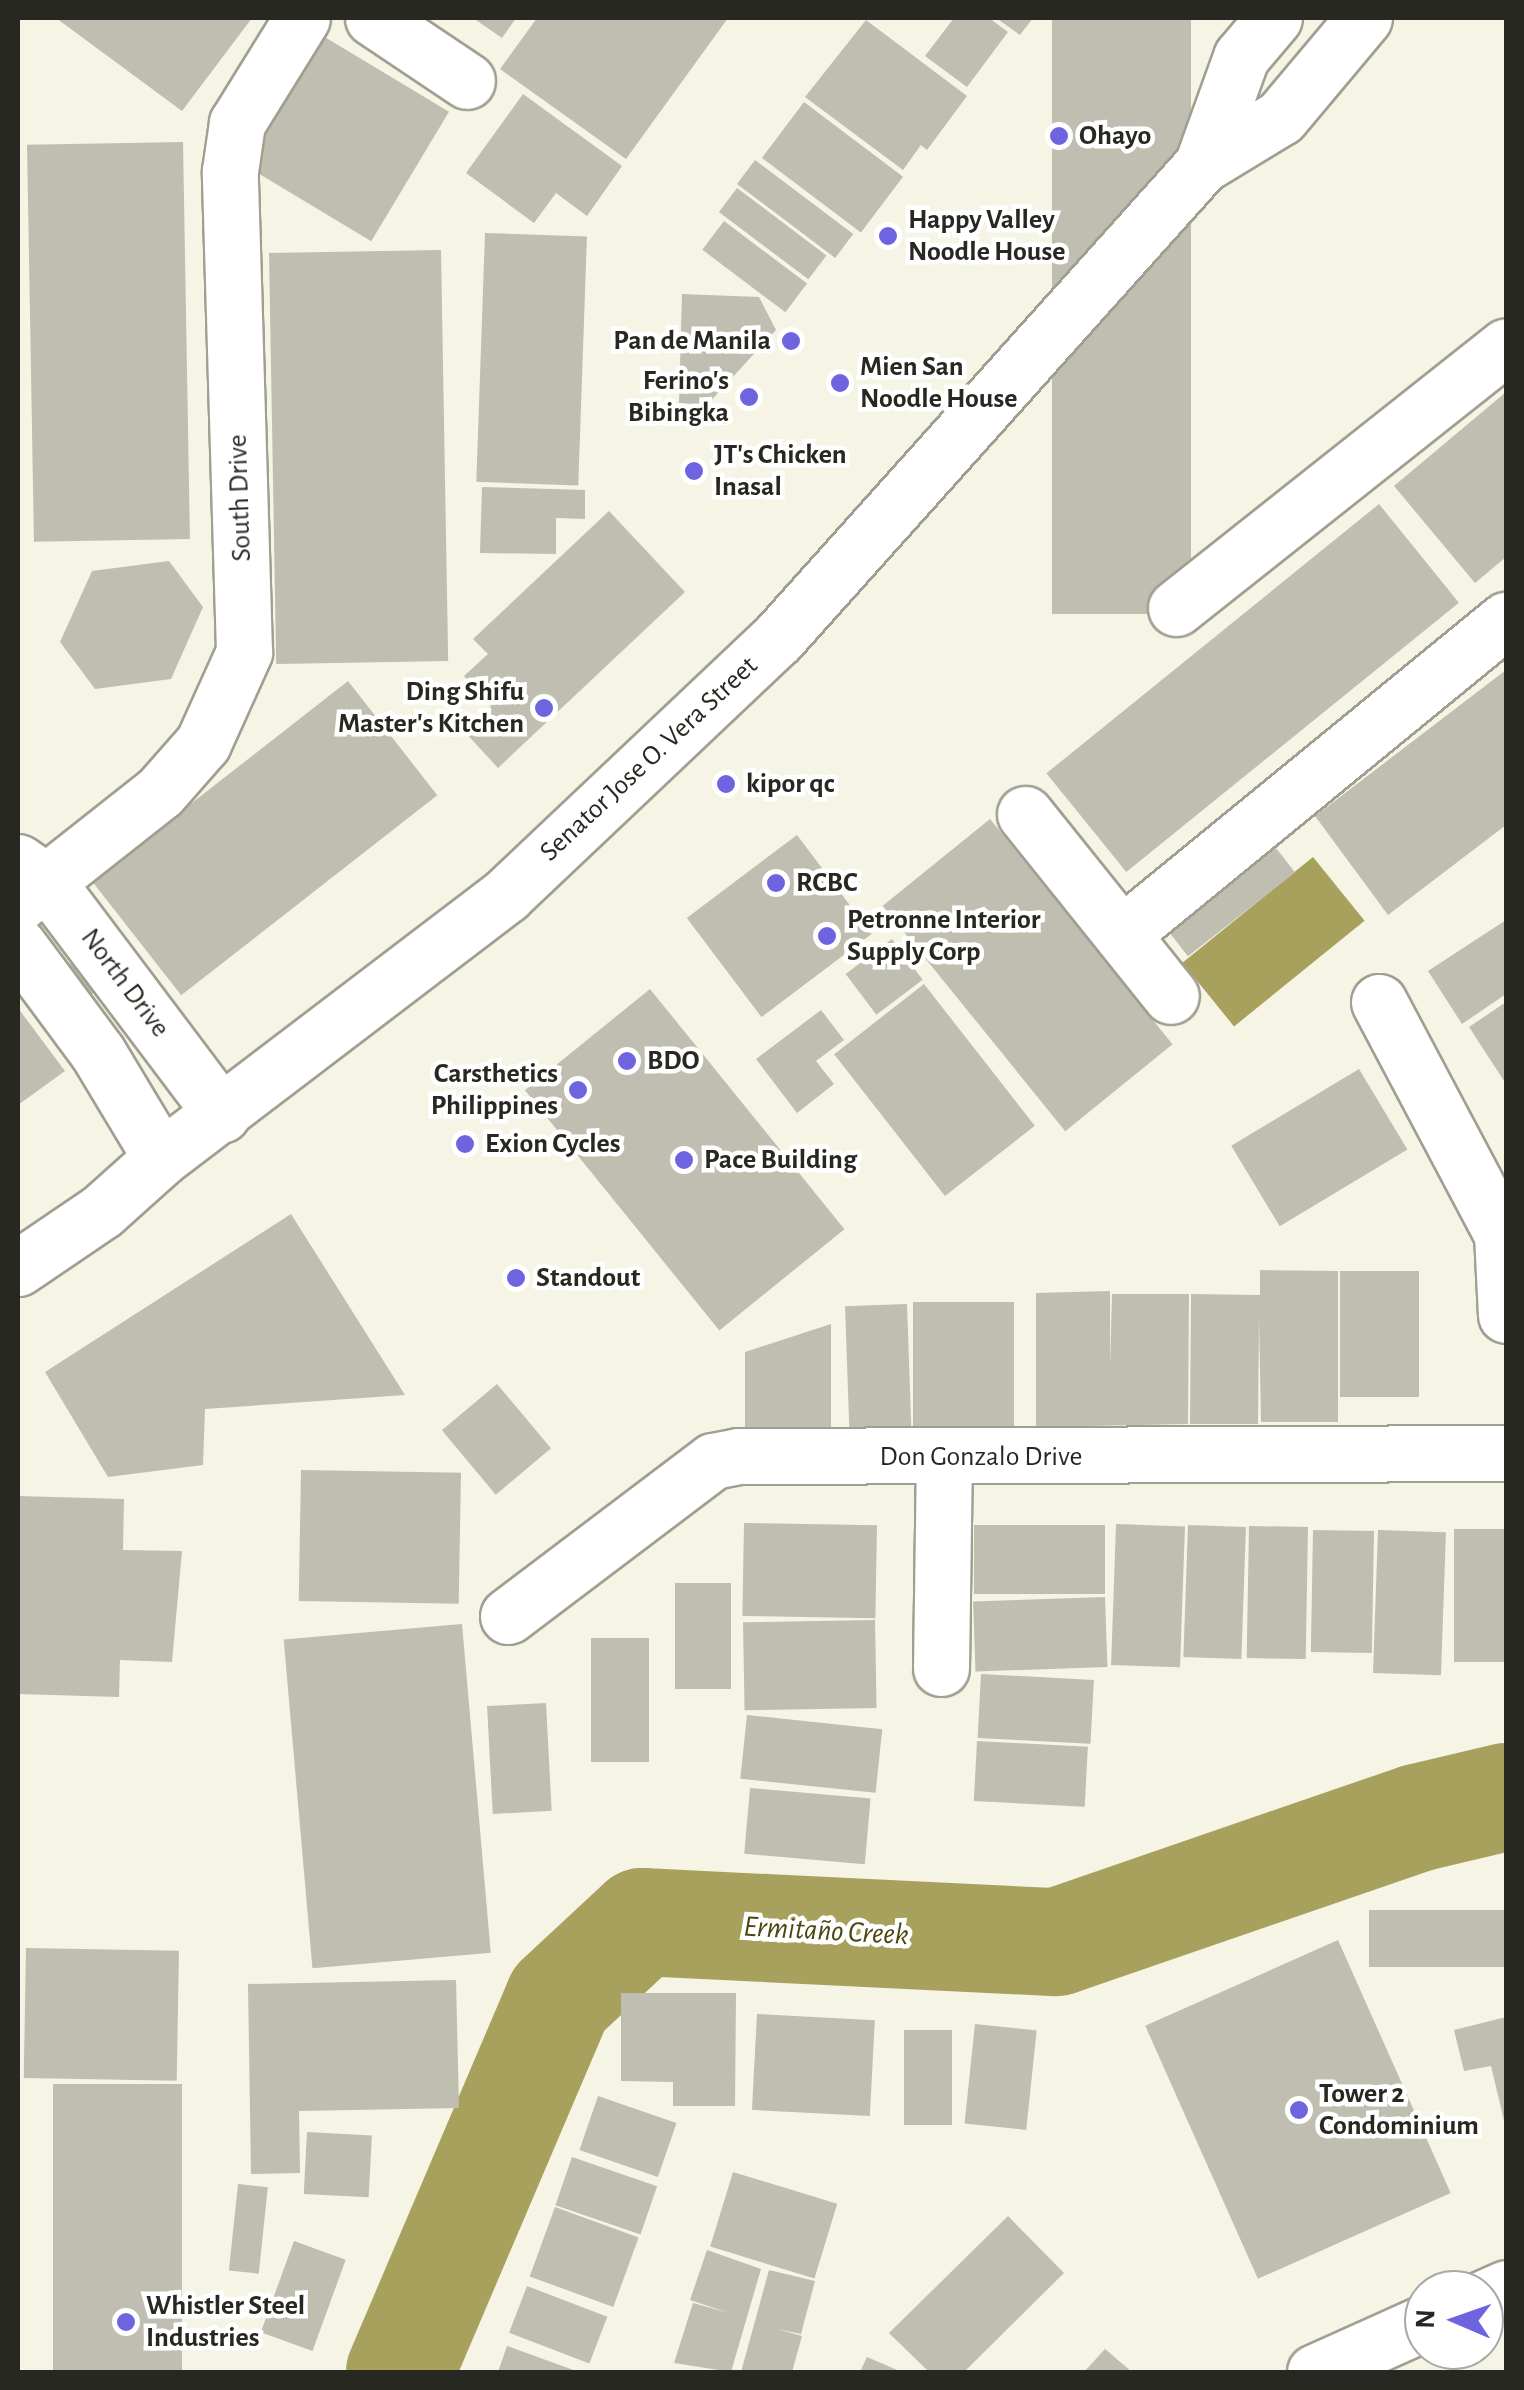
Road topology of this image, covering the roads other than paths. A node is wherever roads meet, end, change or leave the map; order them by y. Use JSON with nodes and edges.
{"nodes":[{"id":1,"x":302,"y":18,"type":"edge"},
{"id":2,"x":373,"y":18,"type":"edge"},
{"id":3,"x":1274,"y":18,"type":"edge"},
{"id":4,"x":1364,"y":18,"type":"edge"},
{"id":5,"x":467,"y":81,"type":"dead end"},
{"id":6,"x":1202,"y":165,"type":"junction"},
{"id":7,"x":1506,"y":346,"type":"edge"},
{"id":8,"x":1176,"y":608,"type":"dead end"},
{"id":9,"x":1506,"y":620,"type":"edge"},
{"id":10,"x":1025,"y":814,"type":"dead end"},
{"id":11,"x":27,"y":883,"type":"edge"},
{"id":12,"x":1122,"y":934,"type":"junction"},
{"id":13,"x":18,"y":945,"type":"edge"},
{"id":14,"x":1171,"y":996,"type":"dead end"},
{"id":15,"x":1379,"y":1002,"type":"dead end"},
{"id":16,"x":222,"y":1114,"type":"junction"},
{"id":17,"x":160,"y":1158,"type":"junction"},
{"id":18,"x":18,"y":1268,"type":"edge"},
{"id":19,"x":1506,"y":1315,"type":"edge"},
{"id":20,"x":1506,"y":1454,"type":"edge"},
{"id":21,"x":944,"y":1458,"type":"junction"},
{"id":22,"x":508,"y":1616,"type":"dead end"},
{"id":23,"x":941,"y":1668,"type":"dead end"},
{"id":24,"x":1404,"y":2333,"type":"edge"},
{"id":25,"x":1326,"y":2370,"type":"edge"}],
"edges":[{"from":1,"to":11,"type":"street","name":"South Drive"},
{"from":2,"to":5,"type":"street"},
{"from":3,"to":6,"type":"street","name":"Senator Jose O. Vera Street"},
{"from":4,"to":6,"type":"street","name":"Senator Jose O. Vera Street"},
{"from":6,"to":16,"type":"street","name":"Senator Jose O. Vera Street"},
{"from":7,"to":8,"type":"street"},
{"from":9,"to":12,"type":"street"},
{"from":10,"to":12,"type":"street"},
{"from":11,"to":16,"type":"street","name":"North Drive"},
{"from":12,"to":14,"type":"street"},
{"from":13,"to":17,"type":"street"},
{"from":15,"to":19,"type":"street"},
{"from":16,"to":17,"type":"street","name":"Senator Jose O. Vera Street"},
{"from":17,"to":18,"type":"street","name":"Senator Jose O. Vera Street"},
{"from":20,"to":21,"type":"street","name":"Don Gonzalo Drive"},
{"from":21,"to":22,"type":"street","name":"Don Gonzalo Drive"},
{"from":21,"to":23,"type":"street"},
{"from":24,"to":25,"type":"street"}]}
